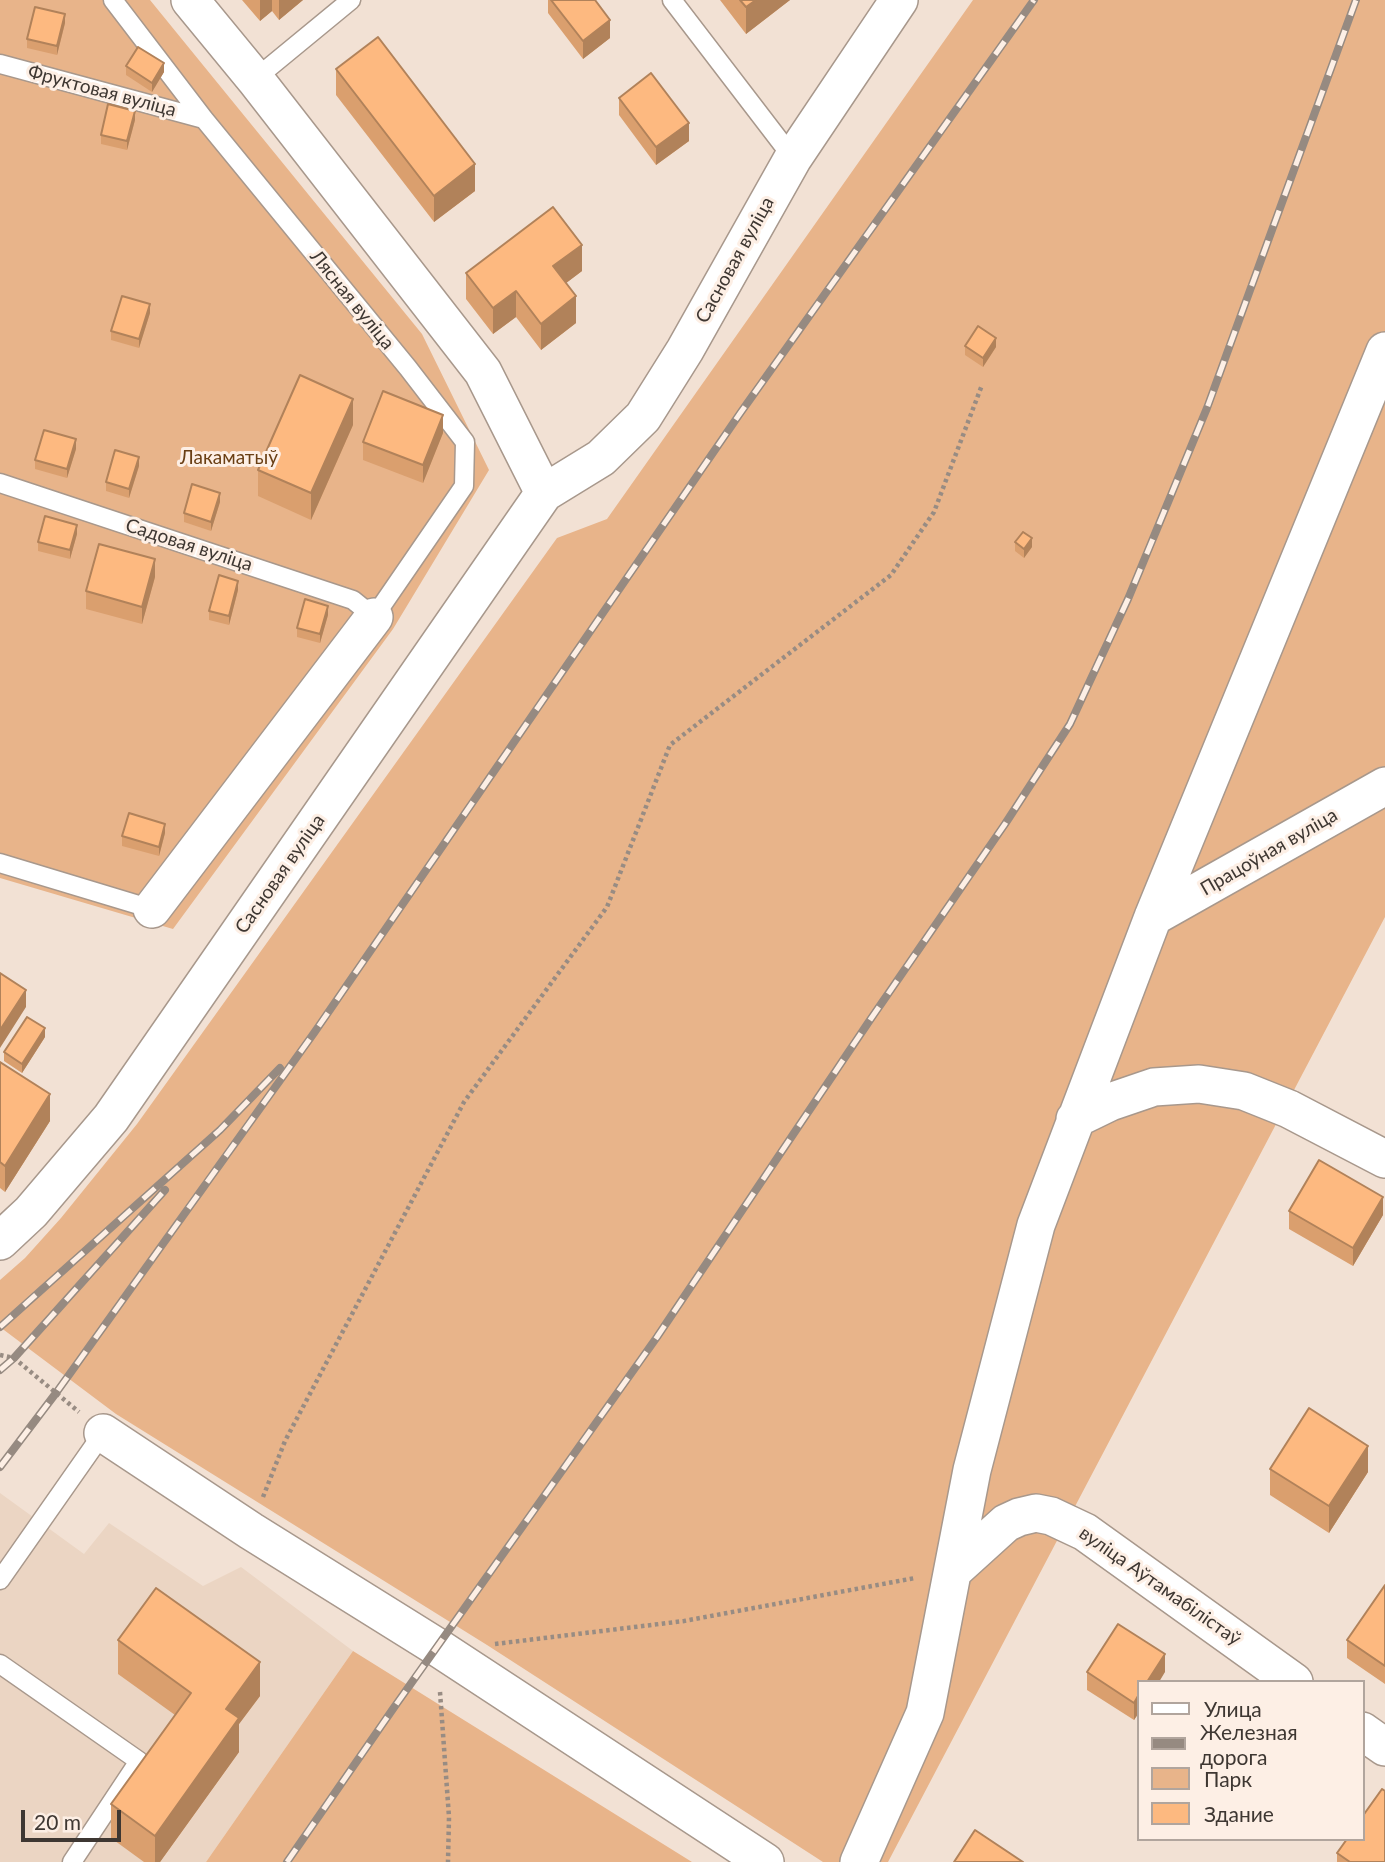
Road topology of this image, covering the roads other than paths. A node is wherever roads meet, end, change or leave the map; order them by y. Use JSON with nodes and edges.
{"nodes":[{"id":1,"x":113,"y":0,"type":"edge"},
{"id":2,"x":190,"y":0,"type":"edge"},
{"id":3,"x":351,"y":0,"type":"edge"},
{"id":4,"x":671,"y":0,"type":"edge"},
{"id":5,"x":899,"y":0,"type":"edge"},
{"id":6,"x":0,"y":64,"type":"edge"},
{"id":7,"x":255,"y":79,"type":"junction"},
{"id":8,"x":204,"y":119,"type":"junction"},
{"id":9,"x":793,"y":158,"type":"junction"},
{"id":10,"x":1385,"y":351,"type":"edge"},
{"id":11,"x":0,"y":483,"type":"edge"},
{"id":12,"x":544,"y":493,"type":"junction"},
{"id":13,"x":374,"y":617,"type":"junction"},
{"id":14,"x":1385,"y":786,"type":"edge"},
{"id":15,"x":0,"y":863,"type":"edge"},
{"id":16,"x":152,"y":909,"type":"joint"},
{"id":17,"x":1153,"y":917,"type":"junction"},
{"id":18,"x":1075,"y":1119,"type":"junction"},
{"id":19,"x":1385,"y":1159,"type":"edge"},
{"id":20,"x":0,"y":1241,"type":"edge"},
{"id":21,"x":103,"y":1433,"type":"joint"},
{"id":22,"x":953,"y":1571,"type":"junction"},
{"id":23,"x":0,"y":1580,"type":"edge"},
{"id":24,"x":0,"y":1664,"type":"edge"},
{"id":25,"x":1291,"y":1680,"type":"edge"},
{"id":26,"x":1364,"y":1732,"type":"edge"},
{"id":27,"x":1385,"y":1747,"type":"edge"},
{"id":28,"x":72,"y":1862,"type":"edge"},
{"id":29,"x":765,"y":1862,"type":"edge"},
{"id":30,"x":859,"y":1862,"type":"edge"}],
"edges":[{"from":1,"to":8,"type":"lane","name":"Лясная вуліца"},
{"from":2,"to":7,"type":"street"},
{"from":3,"to":7,"type":"lane"},
{"from":4,"to":9,"type":"lane"},
{"from":5,"to":9,"type":"street","name":"Сасновая вуліца"},
{"from":6,"to":8,"type":"lane","name":"Фруктовая вуліца"},
{"from":7,"to":12,"type":"street"},
{"from":8,"to":13,"type":"lane","name":"Лясная вуліца"},
{"from":9,"to":12,"type":"street","name":"Сасновая вуліца"},
{"from":10,"to":17,"type":"street"},
{"from":11,"to":13,"type":"lane","name":"Садовая вуліца"},
{"from":12,"to":20,"type":"street","name":"Сасновая вуліца"},
{"from":13,"to":16,"type":"street"},
{"from":14,"to":17,"type":"street","name":"Працоўная вуліца"},
{"from":15,"to":16,"type":"lane"},
{"from":17,"to":18,"type":"street"},
{"from":18,"to":19,"type":"street"},
{"from":18,"to":22,"type":"street"},
{"from":21,"to":23,"type":"lane"},
{"from":21,"to":29,"type":"street"},
{"from":22,"to":25,"type":"street","name":"вуліца Аўтамабілістаў"},
{"from":22,"to":30,"type":"street"},
{"from":24,"to":28,"type":"lane"},
{"from":26,"to":27,"type":"street"}]}
